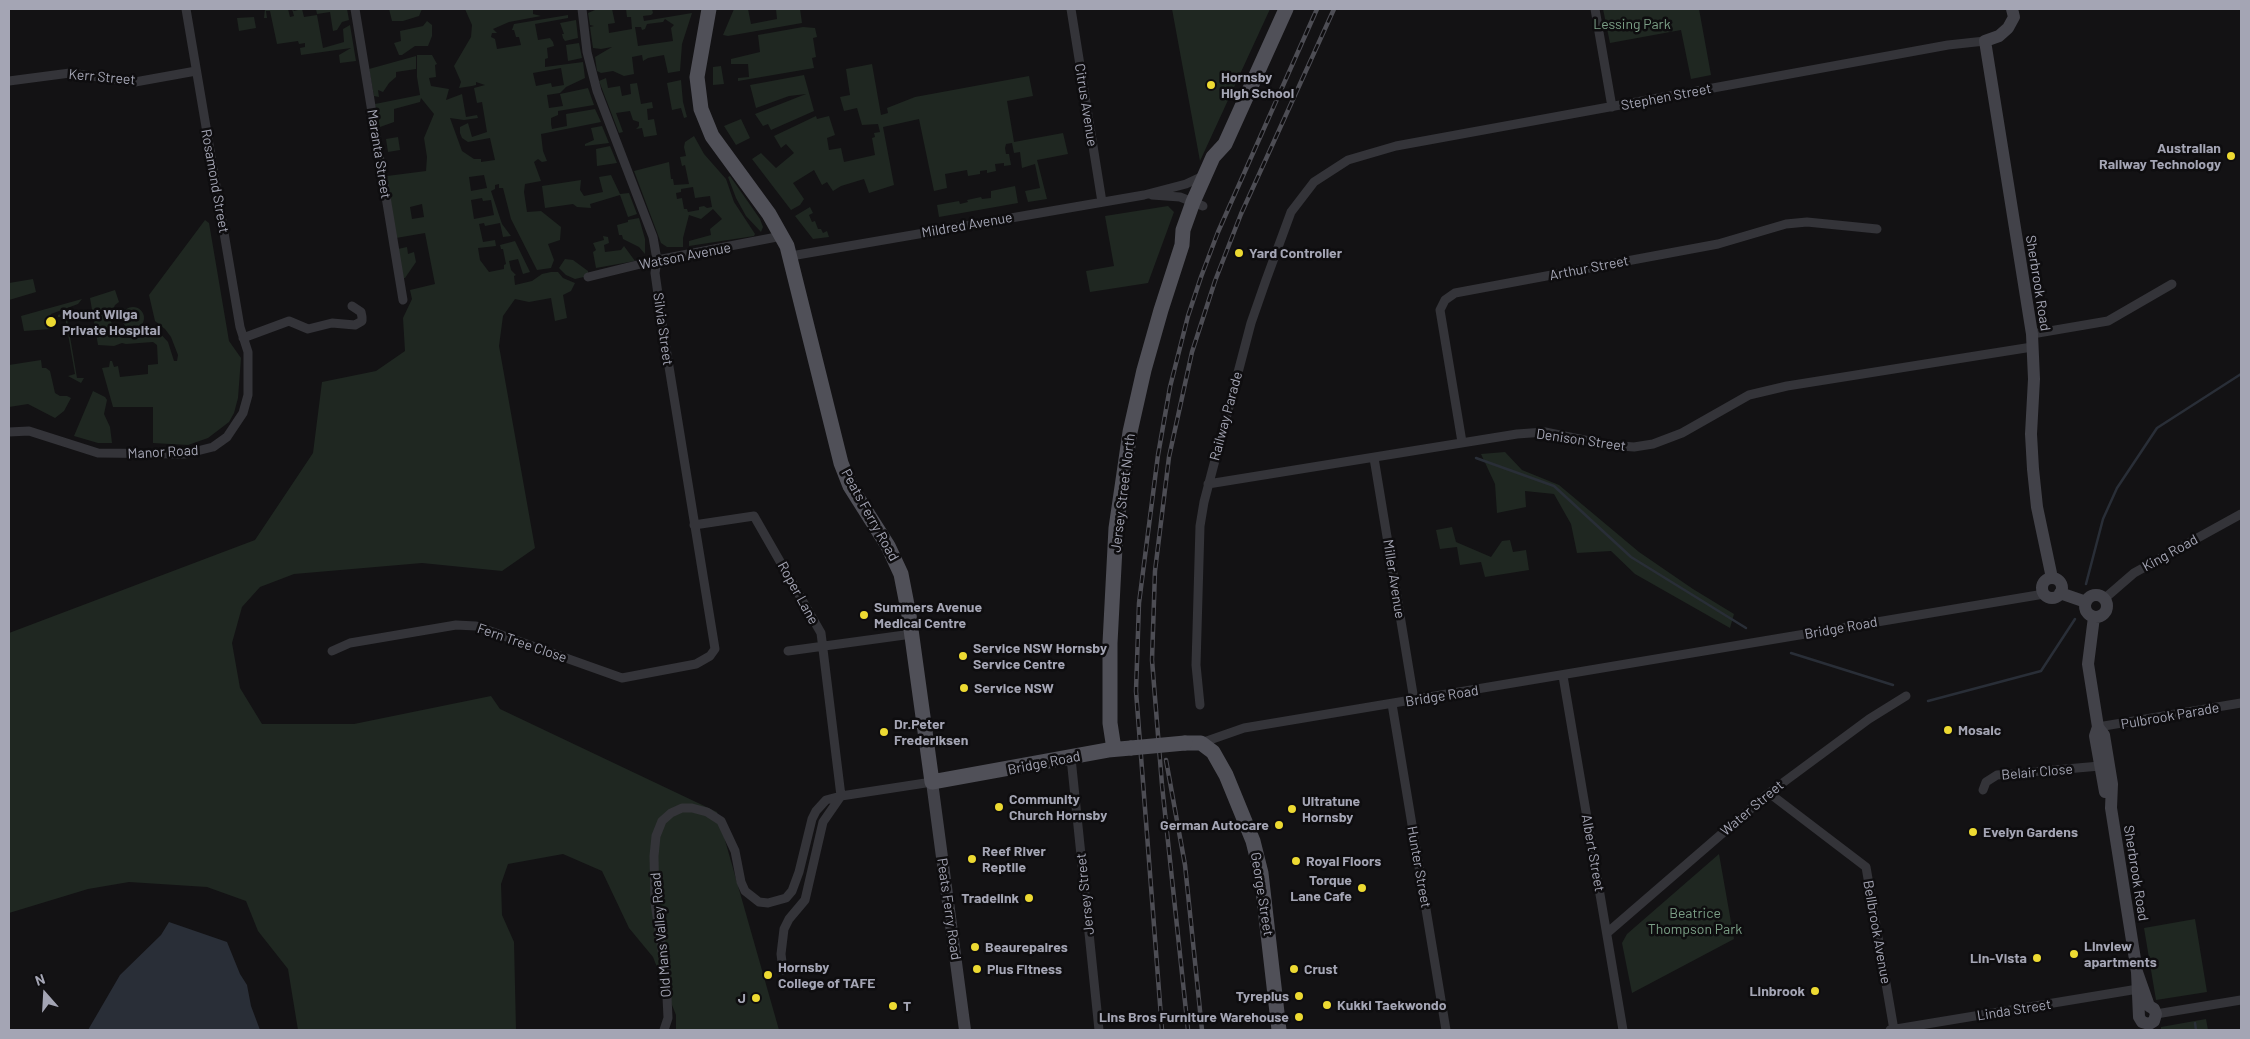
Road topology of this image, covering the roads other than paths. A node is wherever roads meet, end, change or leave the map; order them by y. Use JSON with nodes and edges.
{"nodes":[{"id":1,"x":186,"y":9,"type":"edge"},
{"id":2,"x":355,"y":9,"type":"edge"},
{"id":3,"x":582,"y":9,"type":"edge"},
{"id":4,"x":1071,"y":9,"type":"edge"},
{"id":5,"x":1286,"y":9,"type":"edge"},
{"id":6,"x":1595,"y":9,"type":"edge"},
{"id":7,"x":2012,"y":9,"type":"edge"},
{"id":8,"x":710,"y":14,"type":"edge"},
{"id":9,"x":1985,"y":40,"type":"junction"},
{"id":10,"x":196,"y":71,"type":"junction"},
{"id":11,"x":9,"y":81,"type":"edge"},
{"id":12,"x":1612,"y":107,"type":"junction"},
{"id":13,"x":1225,"y":144,"type":"junction"},
{"id":14,"x":1348,"y":160,"type":"joint"},
{"id":15,"x":1205,"y":175,"type":"junction"},
{"id":16,"x":1144,"y":195,"type":"junction"},
{"id":17,"x":1102,"y":202,"type":"junction"},
{"id":18,"x":1198,"y":204,"type":"junction"},
{"id":19,"x":1877,"y":229,"type":"dead end"},
{"id":20,"x":782,"y":236,"type":"junction"},
{"id":21,"x":791,"y":256,"type":"junction"},
{"id":22,"x":657,"y":260,"type":"junction"},
{"id":23,"x":588,"y":277,"type":"dead end"},
{"id":24,"x":2172,"y":284,"type":"dead end"},
{"id":25,"x":403,"y":300,"type":"dead end"},
{"id":26,"x":352,"y":306,"type":"dead end"},
{"id":27,"x":243,"y":338,"type":"junction"},
{"id":28,"x":2032,"y":341,"type":"junction"},
{"id":29,"x":248,"y":352,"type":"joint"},
{"id":30,"x":9,"y":432,"type":"edge"},
{"id":31,"x":1462,"y":442,"type":"junction"},
{"id":32,"x":1374,"y":458,"type":"junction"},
{"id":33,"x":1208,"y":484,"type":"junction"},
{"id":34,"x":2241,"y":514,"type":"edge"},
{"id":35,"x":694,"y":525,"type":"junction"},
{"id":36,"x":2052,"y":578,"type":"junction"},
{"id":37,"x":2060,"y":593,"type":"junction"},
{"id":38,"x":2044,"y":594,"type":"junction"},
{"id":39,"x":2104,"y":599,"type":"junction"},
{"id":40,"x":2086,"y":602,"type":"junction"},
{"id":41,"x":2094,"y":617,"type":"junction"},
{"id":42,"x":912,"y":634,"type":"junction"},
{"id":43,"x":822,"y":646,"type":"junction"},
{"id":44,"x":332,"y":651,"type":"dead end"},
{"id":45,"x":788,"y":651,"type":"dead end"},
{"id":46,"x":1563,"y":676,"type":"junction"},
{"id":47,"x":622,"y":678,"type":"joint"},
{"id":48,"x":1906,"y":696,"type":"dead end"},
{"id":49,"x":1414,"y":700,"type":"junction"},
{"id":50,"x":2241,"y":703,"type":"edge"},
{"id":51,"x":1392,"y":704,"type":"junction"},
{"id":52,"x":1200,"y":705,"type":"dead end"},
{"id":53,"x":2098,"y":727,"type":"junction"},
{"id":54,"x":1200,"y":743,"type":"junction"},
{"id":55,"x":1114,"y":749,"type":"junction"},
{"id":56,"x":1071,"y":758,"type":"junction"},
{"id":57,"x":2100,"y":766,"type":"junction"},
{"id":58,"x":932,"y":782,"type":"junction"},
{"id":59,"x":1984,"y":790,"type":"dead end"},
{"id":60,"x":1769,"y":793,"type":"junction"},
{"id":61,"x":840,"y":796,"type":"junction"},
{"id":62,"x":2111,"y":808,"type":"junction"},
{"id":63,"x":1607,"y":933,"type":"junction"},
{"id":64,"x":783,"y":970,"type":"dead end"},
{"id":65,"x":2137,"y":972,"type":"junction"},
{"id":66,"x":2138,"y":989,"type":"junction"},
{"id":67,"x":2241,"y":1000,"type":"edge"},
{"id":68,"x":2148,"y":1011,"type":"junction"},
{"id":69,"x":2147,"y":1027,"type":"edge"},
{"id":70,"x":664,"y":1030,"type":"edge"},
{"id":71,"x":965,"y":1030,"type":"edge"},
{"id":72,"x":1100,"y":1030,"type":"edge"},
{"id":73,"x":1279,"y":1030,"type":"edge"},
{"id":74,"x":1446,"y":1030,"type":"edge"},
{"id":75,"x":1623,"y":1030,"type":"edge"},
{"id":76,"x":1890,"y":1030,"type":"edge"},
{"id":77,"x":1894,"y":1030,"type":"edge"}],
"edges":[{"from":1,"to":10,"type":"street","name":"Rosamond Street"},
{"from":2,"to":25,"type":"street","name":"Maranta Street"},
{"from":3,"to":22,"type":"street","name":"Silvia Street"},
{"from":4,"to":17,"type":"street","name":"Citrus Avenue"},
{"from":5,"to":13,"type":"main road","name":"Jersey Street North"},
{"from":6,"to":12,"type":"street"},
{"from":7,"to":9,"type":"main road"},
{"from":8,"to":20,"type":"main road","name":"Peats Ferry Road"},
{"from":9,"to":12,"type":"street","name":"Stephen Street"},
{"from":9,"to":28,"type":"main road","name":"Sherbrook Road"},
{"from":10,"to":11,"type":"street","name":"Kerr Street"},
{"from":10,"to":27,"type":"street","name":"Rosamond Street"},
{"from":12,"to":14,"type":"street","name":"Stephen Street"},
{"from":13,"to":15,"type":"main road","name":"Jersey Street North"},
{"from":13,"to":18,"type":"main road","name":"Jersey Street North"},
{"from":14,"to":33,"type":"street","name":"Railway Parade"},
{"from":15,"to":16,"type":"street","name":"Mildred Avenue"},
{"from":15,"to":18,"type":"main road","name":"Jersey Street North"},
{"from":16,"to":17,"type":"street","name":"Mildred Avenue"},
{"from":16,"to":18,"type":"street","name":"Mildred Avenue"},
{"from":17,"to":21,"type":"street","name":"Mildred Avenue"},
{"from":18,"to":55,"type":"main road","name":"Jersey Street North"},
{"from":19,"to":31,"type":"street","name":"Arthur Street"},
{"from":20,"to":21,"type":"main road","name":"Peats Ferry Road"},
{"from":20,"to":22,"type":"street","name":"Watson Avenue"},
{"from":21,"to":42,"type":"main road","name":"Peats Ferry Road"},
{"from":22,"to":23,"type":"street","name":"Watson Avenue"},
{"from":22,"to":35,"type":"street","name":"Silvia Street"},
{"from":24,"to":28,"type":"street","name":"Denison Street"},
{"from":26,"to":27,"type":"street"},
{"from":27,"to":29,"type":"street","name":"Rosamond Street"},
{"from":28,"to":31,"type":"street","name":"Denison Street"},
{"from":28,"to":36,"type":"main road","name":"Sherbrook Road"},
{"from":29,"to":30,"type":"street","name":"Manor Road"},
{"from":31,"to":32,"type":"street","name":"Denison Street"},
{"from":32,"to":33,"type":"street","name":"Denison Street"},
{"from":32,"to":49,"type":"street","name":"Miller Avenue"},
{"from":33,"to":52,"type":"street","name":"Railway Parade"},
{"from":34,"to":39,"type":"street","name":"King Road"},
{"from":35,"to":43,"type":"street","name":"Roper Lane"},
{"from":35,"to":47,"type":"street","name":"Silvia Street"},
{"from":36,"to":37,"type":"main road"},
{"from":36,"to":38,"type":"main road"},
{"from":37,"to":38,"type":"main road"},
{"from":37,"to":40,"type":"main road"},
{"from":38,"to":46,"type":"street","name":"Bridge Road"},
{"from":39,"to":40,"type":"main road"},
{"from":39,"to":41,"type":"main road"},
{"from":40,"to":41,"type":"main road"},
{"from":41,"to":53,"type":"main road","name":"Sherbrook Road"},
{"from":42,"to":43,"type":"street"},
{"from":42,"to":58,"type":"main road","name":"Peats Ferry Road"},
{"from":43,"to":45,"type":"street"},
{"from":43,"to":61,"type":"street","name":"Roper Lane"},
{"from":44,"to":47,"type":"street","name":"Fern Tree Close"},
{"from":46,"to":49,"type":"street","name":"Bridge Road"},
{"from":46,"to":63,"type":"street","name":"Albert Street"},
{"from":48,"to":60,"type":"street","name":"Water Street"},
{"from":49,"to":51,"type":"street","name":"Bridge Road"},
{"from":50,"to":53,"type":"street","name":"Pulbrook Parade"},
{"from":51,"to":54,"type":"street","name":"Bridge Road"},
{"from":51,"to":74,"type":"street","name":"Hunter Street"},
{"from":53,"to":57,"type":"main road","name":"Sherbrook Road"},
{"from":53,"to":62,"type":"main road","name":"Sherbrook Road"},
{"from":54,"to":55,"type":"main road","name":"Bridge Road","bridge":true},
{"from":54,"to":73,"type":"main road","name":"George Street"},
{"from":55,"to":56,"type":"main road","name":"Bridge Road"},
{"from":56,"to":58,"type":"main road","name":"Bridge Road"},
{"from":56,"to":72,"type":"street","name":"Jersey Street"},
{"from":57,"to":59,"type":"street","name":"Belair Close"},
{"from":57,"to":62,"type":"main road","name":"Sherbrook Road"},
{"from":58,"to":61,"type":"street","name":"Bridge Road"},
{"from":58,"to":71,"type":"main road","name":"Peats Ferry Road"},
{"from":60,"to":63,"type":"street","name":"Water Street"},
{"from":60,"to":77,"type":"street","name":"Bellbrook Avenue"},
{"from":61,"to":64,"type":"street"},
{"from":61,"to":70,"type":"street","name":"Old Mans Valley Road"},
{"from":62,"to":65,"type":"main road","name":"Sherbrook Road"},
{"from":63,"to":75,"type":"street","name":"Albert Street"},
{"from":65,"to":66,"type":"main road","name":"Sherbrook Road"},
{"from":65,"to":68,"type":"main road","name":"Sherbrook Road"},
{"from":66,"to":68,"type":"main road","name":"Sherbrook Road"},
{"from":66,"to":77,"type":"street","name":"Linda Street"},
{"from":67,"to":68,"type":"street"},
{"from":68,"to":69,"type":"main road"},
{"from":76,"to":77,"type":"street","name":"Linda Street"}]}
